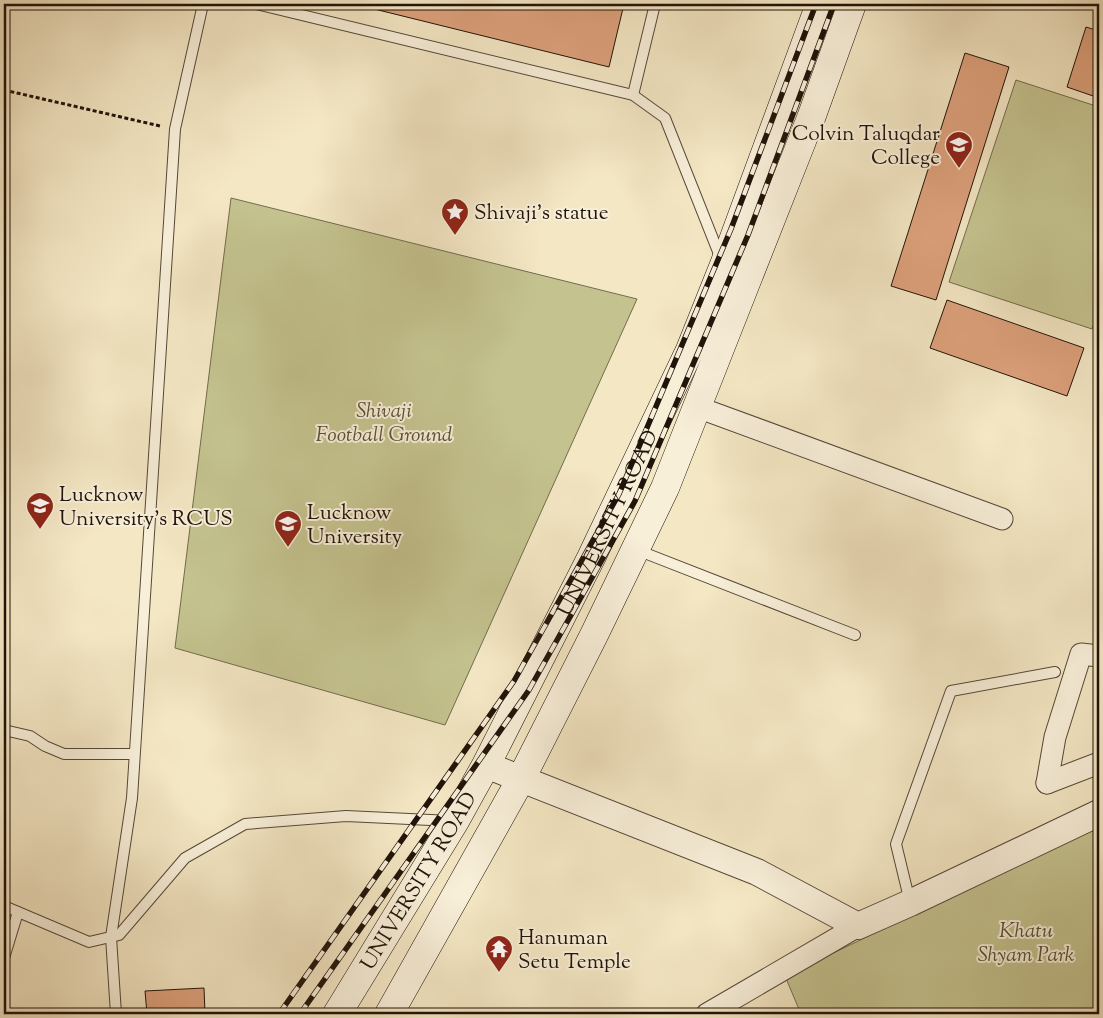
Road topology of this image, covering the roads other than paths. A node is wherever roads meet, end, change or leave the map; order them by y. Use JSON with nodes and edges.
{"nodes":[{"id":1,"x":203,"y":4,"type":"edge"},
{"id":2,"x":256,"y":4,"type":"edge"},
{"id":3,"x":655,"y":4,"type":"edge"},
{"id":4,"x":820,"y":4,"type":"edge"},
{"id":5,"x":852,"y":4,"type":"edge"},
{"id":6,"x":633,"y":95,"type":"junction"},
{"id":7,"x":720,"y":274,"type":"junction"},
{"id":8,"x":741,"y":294,"type":"junction"},
{"id":9,"x":697,"y":407,"type":"junction"},
{"id":10,"x":1002,"y":519,"type":"dead end"},
{"id":11,"x":636,"y":550,"type":"junction"},
{"id":12,"x":855,"y":635,"type":"dead end"},
{"id":13,"x":1099,"y":656,"type":"edge"},
{"id":14,"x":1055,"y":672,"type":"dead end"},
{"id":15,"x":4,"y":730,"type":"edge"},
{"id":16,"x":134,"y":754,"type":"junction"},
{"id":17,"x":1099,"y":763,"type":"edge"},
{"id":18,"x":486,"y":765,"type":"junction"},
{"id":19,"x":521,"y":779,"type":"junction"},
{"id":20,"x":1099,"y":813,"type":"edge"},
{"id":21,"x":455,"y":821,"type":"junction"},
{"id":22,"x":910,"y":903,"type":"junction"},
{"id":23,"x":4,"y":906,"type":"edge"},
{"id":24,"x":18,"y":912,"type":"junction"},
{"id":25,"x":858,"y":926,"type":"junction"},
{"id":26,"x":111,"y":937,"type":"junction"},
{"id":27,"x":4,"y":958,"type":"edge"},
{"id":28,"x":116,"y":1014,"type":"edge"},
{"id":29,"x":337,"y":1014,"type":"edge"},
{"id":30,"x":389,"y":1014,"type":"edge"},
{"id":31,"x":707,"y":1014,"type":"edge"}],
"edges":[{"from":1,"to":16,"type":"lane"},
{"from":2,"to":6,"type":"lane"},
{"from":3,"to":6,"type":"lane"},
{"from":4,"to":7,"type":"main road","name":"UNIVERSITY ROAD"},
{"from":5,"to":8,"type":"main road","name":"UNIVERSITY ROAD"},
{"from":6,"to":7,"type":"lane"},
{"from":7,"to":8,"type":"main road"},
{"from":7,"to":18,"type":"main road","name":"UNIVERSITY ROAD"},
{"from":8,"to":9,"type":"main road","name":"UNIVERSITY ROAD"},
{"from":9,"to":10,"type":"street"},
{"from":9,"to":11,"type":"main road","name":"UNIVERSITY ROAD"},
{"from":11,"to":12,"type":"lane"},
{"from":11,"to":19,"type":"main road","name":"UNIVERSITY ROAD"},
{"from":13,"to":17,"type":"street"},
{"from":14,"to":22,"type":"lane"},
{"from":15,"to":16,"type":"lane"},
{"from":16,"to":26,"type":"lane"},
{"from":18,"to":19,"type":"street"},
{"from":18,"to":21,"type":"main road","name":"UNIVERSITY ROAD"},
{"from":19,"to":25,"type":"street"},
{"from":19,"to":30,"type":"main road","name":"UNIVERSITY ROAD"},
{"from":20,"to":22,"type":"street"},
{"from":21,"to":26,"type":"lane"},
{"from":21,"to":29,"type":"main road","name":"UNIVERSITY ROAD"},
{"from":22,"to":25,"type":"street"},
{"from":23,"to":24,"type":"lane"},
{"from":24,"to":26,"type":"lane"},
{"from":24,"to":27,"type":"lane"},
{"from":25,"to":31,"type":"street"},
{"from":26,"to":28,"type":"lane"}]}
